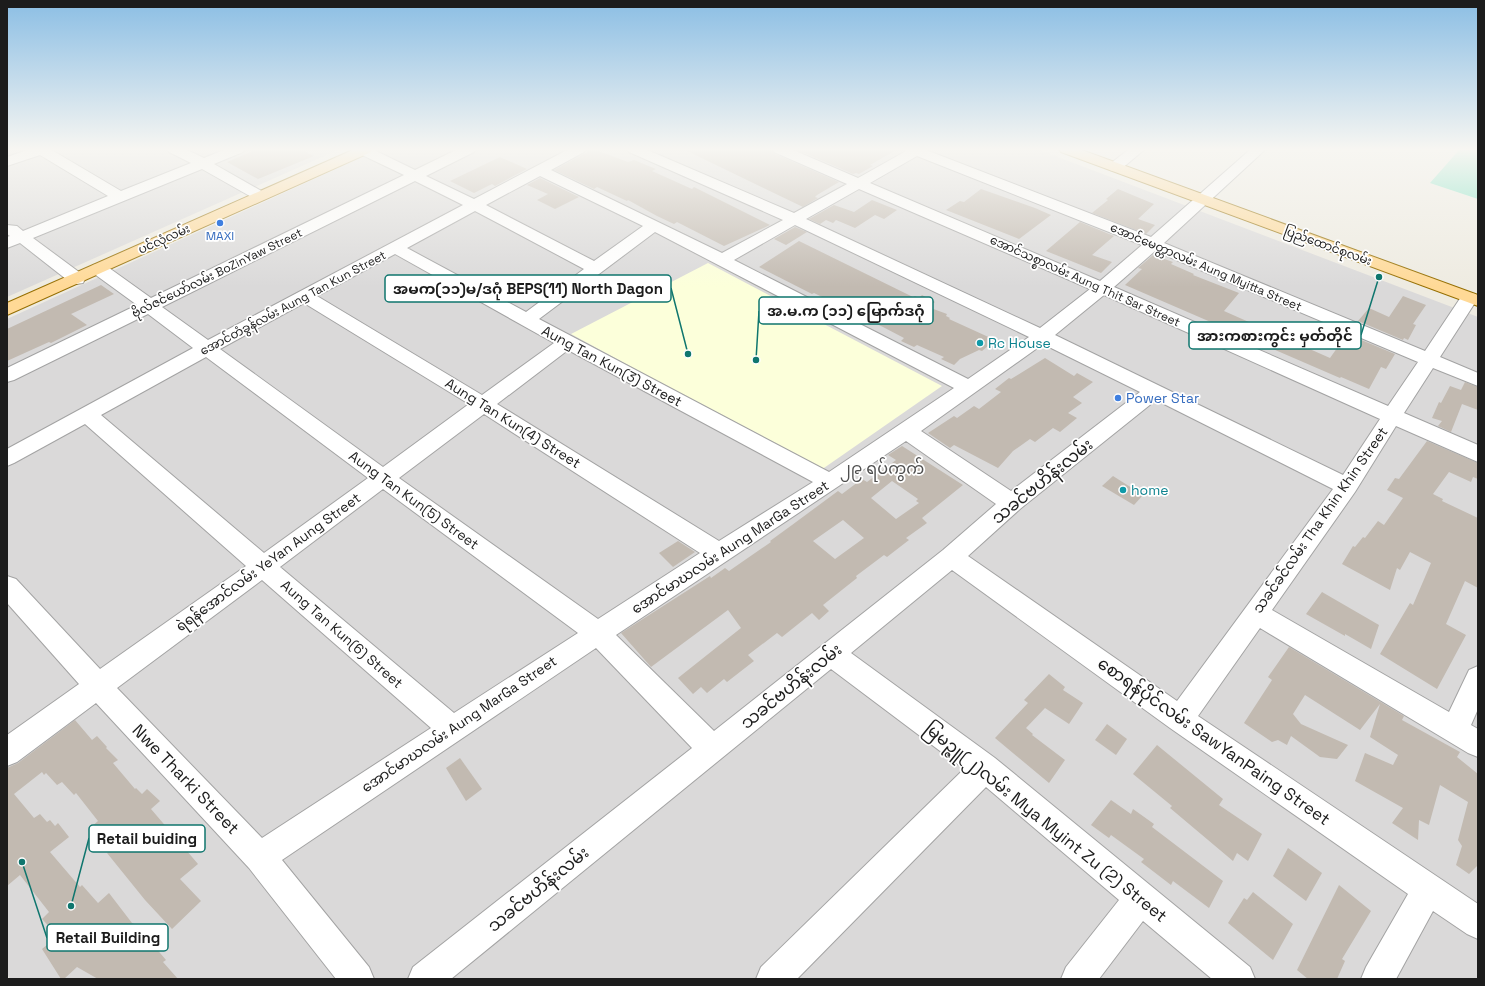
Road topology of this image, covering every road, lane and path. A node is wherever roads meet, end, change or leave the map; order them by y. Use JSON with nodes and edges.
{"nodes":[{"id":1,"x":117,"y":195,"type":"edge"},
{"id":2,"x":125,"y":195,"type":"edge"},
{"id":3,"x":375,"y":195,"type":"edge"},
{"id":4,"x":454,"y":195,"type":"edge"},
{"id":5,"x":494,"y":195,"type":"edge"},
{"id":6,"x":592,"y":195,"type":"edge"},
{"id":7,"x":739,"y":195,"type":"edge"},
{"id":8,"x":839,"y":195,"type":"edge"},
{"id":9,"x":889,"y":195,"type":"edge"},
{"id":10,"x":1029,"y":195,"type":"edge"},
{"id":11,"x":1190,"y":195,"type":"edge"},
{"id":12,"x":1206,"y":195,"type":"edge"},
{"id":13,"x":260,"y":196,"type":"edge"},
{"id":14,"x":120,"y":197,"type":"junction"},
{"id":15,"x":1201,"y":199,"type":"junction"},
{"id":16,"x":475,"y":205,"type":"junction"},
{"id":17,"x":794,"y":219,"type":"junction"},
{"id":18,"x":654,"y":225,"type":"junction"},
{"id":19,"x":7,"y":226,"type":"edge"},
{"id":20,"x":14,"y":240,"type":"edge"},
{"id":21,"x":1153,"y":244,"type":"junction"},
{"id":22,"x":396,"y":248,"type":"junction"},
{"id":23,"x":722,"y":260,"type":"junction"},
{"id":24,"x":594,"y":268,"type":"junction"},
{"id":25,"x":99,"y":269,"type":"junction"},
{"id":26,"x":77,"y":279,"type":"junction"},
{"id":27,"x":1102,"y":288,"type":"junction"},
{"id":28,"x":306,"y":296,"type":"junction"},
{"id":29,"x":1474,"y":300,"type":"edge"},
{"id":30,"x":150,"y":306,"type":"junction"},
{"id":31,"x":7,"y":310,"type":"edge"},
{"id":32,"x":526,"y":320,"type":"junction"},
{"id":33,"x":1042,"y":336,"type":"junction"},
{"id":34,"x":567,"y":342,"type":"junction"},
{"id":35,"x":207,"y":348,"type":"junction"},
{"id":36,"x":1428,"y":360,"type":"junction"},
{"id":37,"x":7,"y":376,"type":"edge"},
{"id":38,"x":1478,"y":380,"type":"edge"},
{"id":39,"x":968,"y":387,"type":"junction"},
{"id":40,"x":1154,"y":391,"type":"junction"},
{"id":41,"x":483,"y":404,"type":"junction"},
{"id":42,"x":86,"y":414,"type":"junction"},
{"id":43,"x":1392,"y":415,"type":"junction"},
{"id":44,"x":906,"y":431,"type":"junction"},
{"id":45,"x":1478,"y":454,"type":"edge"},
{"id":46,"x":7,"y":458,"type":"edge"},
{"id":47,"x":383,"y":478,"type":"junction"},
{"id":48,"x":830,"y":482,"type":"junction"},
{"id":49,"x":1348,"y":486,"type":"junction"},
{"id":50,"x":1012,"y":503,"type":"junction"},
{"id":51,"x":719,"y":553,"type":"junction"},
{"id":52,"x":951,"y":557,"type":"junction"},
{"id":53,"x":264,"y":566,"type":"junction"},
{"id":54,"x":7,"y":586,"type":"edge"},
{"id":55,"x":1256,"y":613,"type":"junction"},
{"id":56,"x":598,"y":633,"type":"junction"},
{"id":57,"x":831,"y":654,"type":"junction"},
{"id":58,"x":1478,"y":678,"type":"edge"},
{"id":59,"x":98,"y":686,"type":"junction"},
{"id":60,"x":1180,"y":719,"type":"junction"},
{"id":61,"x":452,"y":729,"type":"junction"},
{"id":62,"x":1455,"y":730,"type":"junction"},
{"id":63,"x":1478,"y":744,"type":"edge"},
{"id":64,"x":713,"y":749,"type":"junction"},
{"id":65,"x":7,"y":752,"type":"edge"},
{"id":66,"x":985,"y":768,"type":"junction"},
{"id":67,"x":260,"y":857,"type":"junction"},
{"id":68,"x":1428,"y":889,"type":"junction"},
{"id":69,"x":1141,"y":898,"type":"junction"},
{"id":70,"x":1478,"y":923,"type":"edge"},
{"id":71,"x":357,"y":979,"type":"edge"},
{"id":72,"x":425,"y":979,"type":"edge"},
{"id":73,"x":774,"y":979,"type":"edge"},
{"id":74,"x":1078,"y":979,"type":"edge"},
{"id":75,"x":1238,"y":979,"type":"edge"},
{"id":76,"x":1378,"y":979,"type":"edge"}],
"edges":[{"from":1,"to":14,"type":"street"},
{"from":2,"to":14,"type":"street"},
{"from":3,"to":30,"type":"street","name":"ဗိုလ်ဇင်ယော်လမ်း BoZinYaw Street"},
{"from":4,"to":16,"type":"street"},
{"from":5,"to":16,"type":"street","name":"အောင်တံခွန်လမ်း Aung Tan Kun Street"},
{"from":6,"to":18,"type":"street"},
{"from":7,"to":17,"type":"street"},
{"from":8,"to":17,"type":"street"},
{"from":9,"to":27,"type":"street","name":"အောင်သစ္စာလမ်း Aung Thit Sar Street"},
{"from":10,"to":21,"type":"street","name":"အောင်မေတ္တာလမ်း Aung Myitta Street"},
{"from":11,"to":15,"type":"main road","name":"ပြည်ထောင်စုလမ်း"},
{"from":12,"to":15,"type":"street","name":"အောင်မာဃလမ်း Aung MarGa Street"},
{"from":13,"to":25,"type":"main road","name":"ပင်လုံလမ်း"},
{"from":14,"to":20,"type":"street"},
{"from":15,"to":21,"type":"street","name":"အောင်မာဃလမ်း Aung MarGa Street"},
{"from":15,"to":29,"type":"main road","name":"ပြည်ထောင်စုလမ်း"},
{"from":16,"to":22,"type":"street","name":"အောင်တံခွန်လမ်း Aung Tan Kun Street"},
{"from":16,"to":24,"type":"street"},
{"from":17,"to":23,"type":"street"},
{"from":17,"to":33,"type":"street"},
{"from":18,"to":23,"type":"street"},
{"from":18,"to":24,"type":"street"},
{"from":19,"to":20,"type":"street"},
{"from":20,"to":26,"type":"street"},
{"from":21,"to":27,"type":"street","name":"အောင်မာဃလမ်း Aung MarGa Street"},
{"from":21,"to":36,"type":"street","name":"အောင်မေတ္တာလမ်း Aung Myitta Street"},
{"from":22,"to":28,"type":"street","name":"အောင်တံခွန်လမ်း Aung Tan Kun Street"},
{"from":22,"to":32,"type":"street","name":"Aung Tan Kun(3) Street"},
{"from":23,"to":39,"type":"street"},
{"from":24,"to":32,"type":"street"},
{"from":25,"to":26,"type":"main road","name":"ပင်လုံလမ်း"},
{"from":25,"to":30,"type":"street","name":"Aung Tan Kun(5) Street"},
{"from":26,"to":31,"type":"main road","name":"ပင်လုံလမ်း"},
{"from":27,"to":33,"type":"street","name":"အောင်မာဃလမ်း Aung MarGa Street"},
{"from":27,"to":43,"type":"street","name":"အောင်သစ္စာလမ်း Aung Thit Sar Street"},
{"from":28,"to":35,"type":"street","name":"အောင်တံခွန်လမ်း Aung Tan Kun Street"},
{"from":28,"to":41,"type":"street","name":"Aung Tan Kun(4) Street"},
{"from":29,"to":36,"type":"street","name":"သခင်ခင်လမ်း Tha Khin Khin Street"},
{"from":30,"to":35,"type":"street","name":"Aung Tan Kun(5) Street"},
{"from":30,"to":37,"type":"street","name":"ဗိုလ်ဇင်ယော်လမ်း BoZinYaw Street"},
{"from":32,"to":34,"type":"street","name":"Aung Tan Kun(3) Street"},
{"from":33,"to":39,"type":"street","name":"အောင်မာဃလမ်း Aung MarGa Street"},
{"from":33,"to":40,"type":"street"},
{"from":34,"to":41,"type":"street","name":"ရဲရန်အောင်လမ်း YeYan Aung Street"},
{"from":34,"to":48,"type":"street","name":"Aung Tan Kun(3) Street"},
{"from":35,"to":42,"type":"street","name":"အောင်တံခွန်လမ်း Aung Tan Kun Street"},
{"from":35,"to":47,"type":"street","name":"Aung Tan Kun(5) Street"},
{"from":36,"to":38,"type":"street","name":"အောင်မေတ္တာလမ်း Aung Myitta Street"},
{"from":36,"to":43,"type":"street","name":"သခင်ခင်လမ်း Tha Khin Khin Street"},
{"from":39,"to":44,"type":"street","name":"အောင်မာဃလမ်း Aung MarGa Street"},
{"from":40,"to":49,"type":"street"},
{"from":40,"to":50,"type":"street","name":"သခင်ဗဟိန်းလမ်း"},
{"from":41,"to":47,"type":"street","name":"ရဲရန်အောင်လမ်း YeYan Aung Street"},
{"from":41,"to":51,"type":"street","name":"Aung Tan Kun(4) Street"},
{"from":42,"to":46,"type":"street","name":"အောင်တံခွန်လမ်း Aung Tan Kun Street"},
{"from":42,"to":53,"type":"street","name":"Aung Tan Kun(6) Street"},
{"from":43,"to":45,"type":"street","name":"အောင်သစ္စာလမ်း Aung Thit Sar Street"},
{"from":43,"to":49,"type":"street","name":"သခင်ခင်လမ်း Tha Khin Khin Street"},
{"from":44,"to":48,"type":"street","name":"အောင်မာဃလမ်း Aung MarGa Street"},
{"from":44,"to":50,"type":"street"},
{"from":47,"to":53,"type":"street","name":"ရဲရန်အောင်လမ်း YeYan Aung Street"},
{"from":47,"to":56,"type":"street","name":"Aung Tan Kun(5) Street"},
{"from":48,"to":51,"type":"street","name":"အောင်မာဃလမ်း Aung MarGa Street"},
{"from":49,"to":55,"type":"street","name":"သခင်ခင်လမ်း Tha Khin Khin Street"},
{"from":50,"to":52,"type":"street","name":"သခင်ဗဟိန်းလမ်း"},
{"from":51,"to":56,"type":"street","name":"အောင်မာဃလမ်း Aung MarGa Street"},
{"from":52,"to":57,"type":"street","name":"သခင်ဗဟိန်းလမ်း"},
{"from":52,"to":60,"type":"street","name":"စောရန်ပိုင်လမ်း SawYanPaing Street"},
{"from":53,"to":59,"type":"street","name":"ရဲရန်အောင်လမ်း YeYan Aung Street"},
{"from":53,"to":61,"type":"street","name":"Aung Tan Kun(6) Street"},
{"from":54,"to":59,"type":"street","name":"Nwe Tharki Street"},
{"from":55,"to":60,"type":"street","name":"သခင်ခင်လမ်း Tha Khin Khin Street"},
{"from":55,"to":62,"type":"street"},
{"from":56,"to":61,"type":"street","name":"အောင်မာဃလမ်း Aung MarGa Street"},
{"from":56,"to":64,"type":"street","name":"Aung Tan Kun(5) Street"},
{"from":57,"to":64,"type":"street","name":"သခင်ဗဟိန်းလမ်း"},
{"from":57,"to":66,"type":"street","name":"မြမဉ္ဇူ(၂)လမ်း Mya Myint Zu (2) Street"},
{"from":58,"to":62,"type":"street"},
{"from":59,"to":65,"type":"street","name":"ရဲရန်အောင်လမ်း YeYan Aung Street"},
{"from":59,"to":67,"type":"street","name":"Nwe Tharki Street"},
{"from":60,"to":68,"type":"street","name":"စောရန်ပိုင်လမ်း SawYanPaing Street"},
{"from":61,"to":67,"type":"street","name":"အောင်မာဃလမ်း Aung MarGa Street"},
{"from":62,"to":63,"type":"street"},
{"from":64,"to":72,"type":"street","name":"သခင်ဗဟိန်းလမ်း"},
{"from":66,"to":69,"type":"street","name":"မြမဉ္ဇူ(၂)လမ်း Mya Myint Zu (2) Street"},
{"from":66,"to":73,"type":"street"},
{"from":67,"to":71,"type":"street","name":"Nwe Tharki Street"},
{"from":68,"to":70,"type":"street","name":"စောရန်ပိုင်လမ်း SawYanPaing Street"},
{"from":68,"to":76,"type":"street"},
{"from":69,"to":74,"type":"street"},
{"from":69,"to":75,"type":"street","name":"မြမဉ္ဇူ(၂)လမ်း Mya Myint Zu (2) Street"}]}
